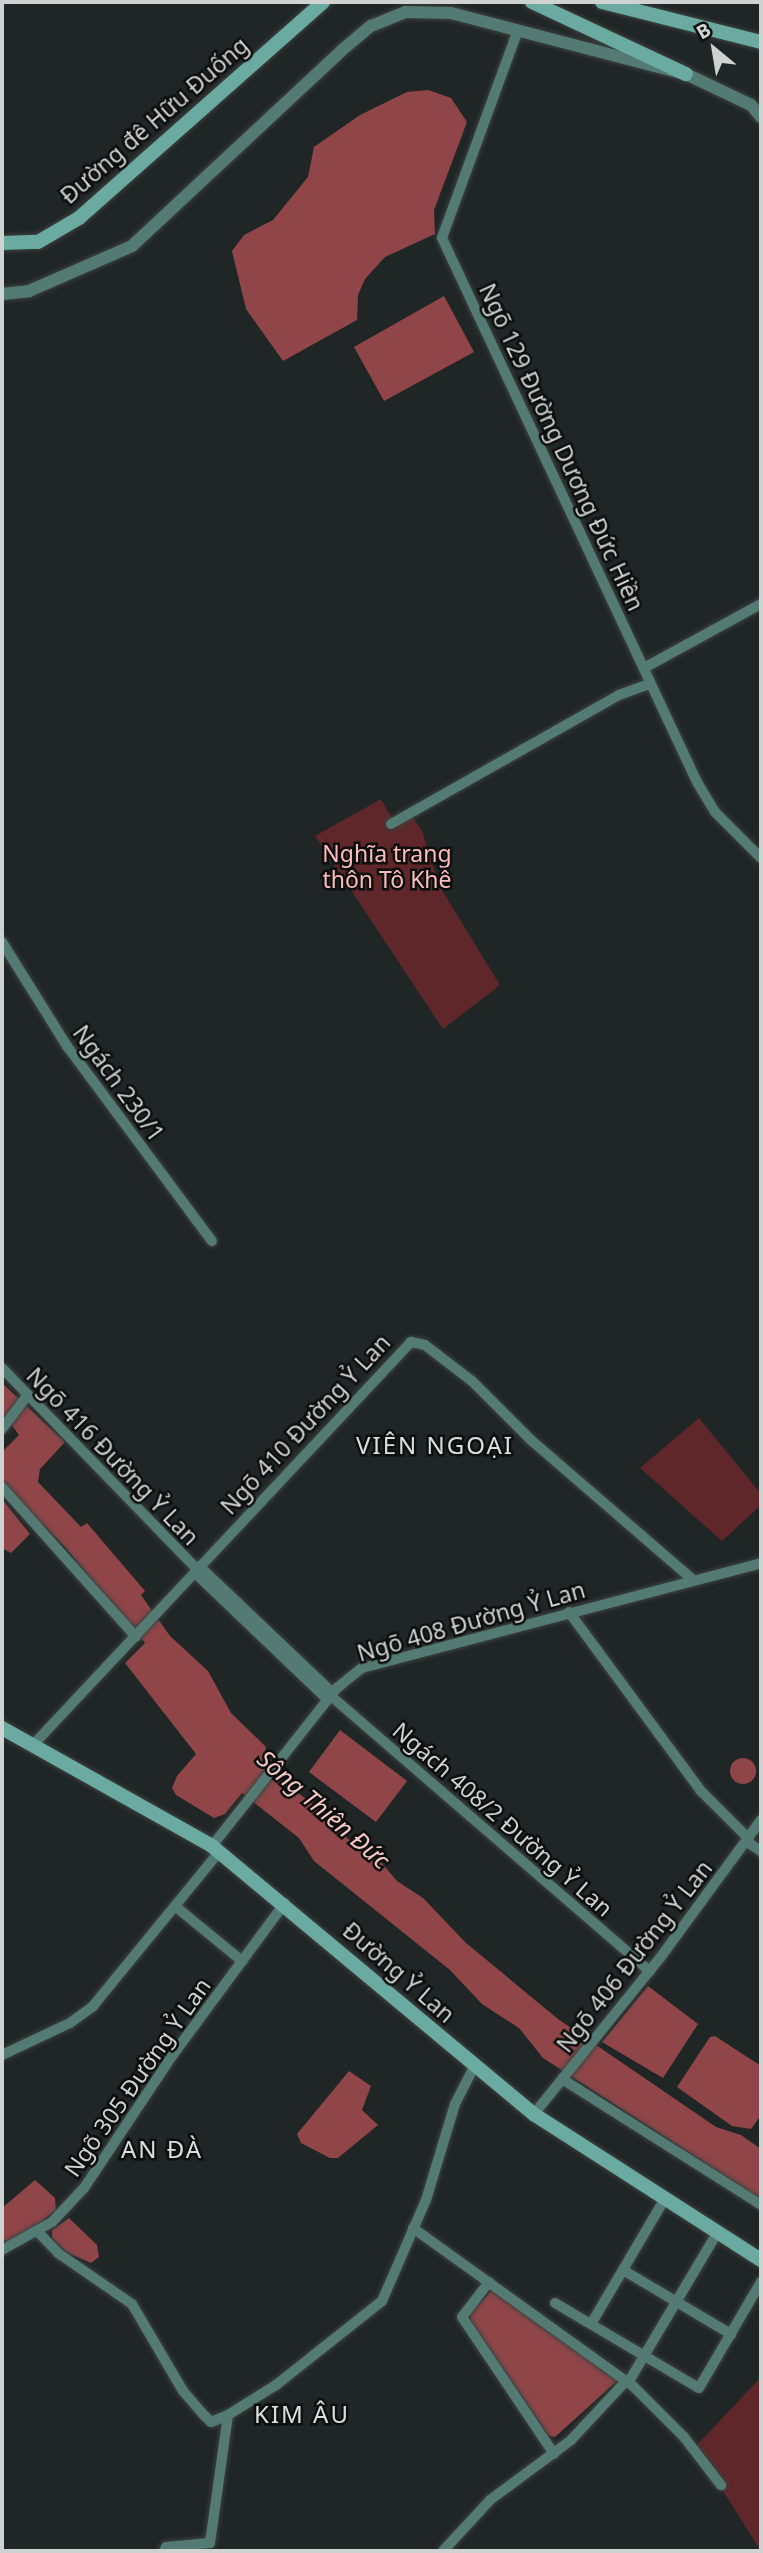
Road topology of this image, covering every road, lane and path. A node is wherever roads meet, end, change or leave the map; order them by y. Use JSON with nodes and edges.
{"nodes":[{"id":1,"x":323,"y":2,"type":"edge"},
{"id":2,"x":532,"y":2,"type":"edge"},
{"id":3,"x":602,"y":2,"type":"edge"},
{"id":4,"x":518,"y":30,"type":"junction"},
{"id":5,"x":761,"y":42,"type":"edge"},
{"id":6,"x":686,"y":74,"type":"junction"},
{"id":7,"x":761,"y":117,"type":"edge"},
{"id":8,"x":2,"y":243,"type":"edge"},
{"id":9,"x":2,"y":294,"type":"edge"},
{"id":10,"x":761,"y":604,"type":"edge"},
{"id":11,"x":644,"y":668,"type":"junction"},
{"id":12,"x":649,"y":684,"type":"junction"},
{"id":13,"x":391,"y":824,"type":"dead end"},
{"id":14,"x":761,"y":858,"type":"edge"},
{"id":15,"x":2,"y":942,"type":"edge"},
{"id":16,"x":212,"y":1241,"type":"dead end"},
{"id":17,"x":2,"y":1368,"type":"edge"},
{"id":18,"x":26,"y":1397,"type":"junction"},
{"id":19,"x":4,"y":1426,"type":"edge"},
{"id":20,"x":2,"y":1487,"type":"edge"},
{"id":21,"x":761,"y":1563,"type":"edge"},
{"id":22,"x":197,"y":1570,"type":"junction"},
{"id":23,"x":693,"y":1580,"type":"junction"},
{"id":24,"x":569,"y":1612,"type":"junction"},
{"id":25,"x":264,"y":1634,"type":"joint"},
{"id":26,"x":136,"y":1637,"type":"junction"},
{"id":27,"x":331,"y":1696,"type":"junction"},
{"id":28,"x":2,"y":1728,"type":"edge"},
{"id":29,"x":33,"y":1745,"type":"junction"},
{"id":30,"x":761,"y":1820,"type":"edge"},
{"id":31,"x":748,"y":1841,"type":"junction"},
{"id":32,"x":216,"y":1849,"type":"junction"},
{"id":33,"x":761,"y":1850,"type":"edge"},
{"id":34,"x":285,"y":1903,"type":"junction"},
{"id":35,"x":175,"y":1906,"type":"junction"},
{"id":36,"x":242,"y":1961,"type":"junction"},
{"id":37,"x":650,"y":1971,"type":"junction"},
{"id":38,"x":2,"y":2055,"type":"edge"},
{"id":39,"x":474,"y":2067,"type":"junction"},
{"id":40,"x":562,"y":2079,"type":"junction"},
{"id":41,"x":534,"y":2114,"type":"junction"},
{"id":42,"x":664,"y":2200,"type":"junction"},
{"id":43,"x":761,"y":2205,"type":"edge"},
{"id":44,"x":413,"y":2228,"type":"junction"},
{"id":45,"x":38,"y":2232,"type":"junction"},
{"id":46,"x":717,"y":2233,"type":"junction"},
{"id":47,"x":4,"y":2247,"type":"edge"},
{"id":48,"x":761,"y":2260,"type":"edge"},
{"id":49,"x":623,"y":2270,"type":"junction"},
{"id":50,"x":489,"y":2282,"type":"junction"},
{"id":51,"x":761,"y":2282,"type":"edge"},
{"id":52,"x":676,"y":2302,"type":"junction"},
{"id":53,"x":555,"y":2303,"type":"dead end"},
{"id":54,"x":591,"y":2324,"type":"junction"},
{"id":55,"x":731,"y":2334,"type":"junction"},
{"id":56,"x":644,"y":2356,"type":"junction"},
{"id":57,"x":627,"y":2382,"type":"junction"},
{"id":58,"x":229,"y":2415,"type":"junction"},
{"id":59,"x":554,"y":2454,"type":"junction"},
{"id":60,"x":722,"y":2485,"type":"dead end"},
{"id":61,"x":203,"y":2549,"type":"edge"},
{"id":62,"x":164,"y":2551,"type":"edge"},
{"id":63,"x":443,"y":2551,"type":"edge"}],
"edges":[{"from":1,"to":8,"type":"main road","name":"Đường đê Hữu Đuống"},
{"from":2,"to":6,"type":"main road"},
{"from":3,"to":5,"type":"main road"},
{"from":4,"to":6,"type":"street"},
{"from":4,"to":9,"type":"street"},
{"from":4,"to":11,"type":"street","name":"Ngõ 129 Đường Dương Đức Hiền"},
{"from":6,"to":7,"type":"street"},
{"from":10,"to":11,"type":"street"},
{"from":11,"to":12,"type":"street","name":"Ngõ 129 Đường Dương Đức Hiền"},
{"from":12,"to":13,"type":"street"},
{"from":12,"to":14,"type":"street","name":"Ngõ 129 Đường Dương Đức Hiền"},
{"from":15,"to":16,"type":"street","name":"Ngách 230/1"},
{"from":17,"to":18,"type":"street","name":"Ngõ 416 Đường Ỷ Lan"},
{"from":18,"to":19,"type":"street"},
{"from":18,"to":22,"type":"street","name":"Ngõ 416 Đường Ỷ Lan"},
{"from":20,"to":26,"type":"street"},
{"from":21,"to":23,"type":"street","name":"Ngõ 408 Đường Ỷ Lan"},
{"from":22,"to":23,"type":"street","name":"Ngõ 410 Đường Ỷ Lan"},
{"from":22,"to":25,"type":"street","name":"Ngõ 416 Đường Ỷ Lan"},
{"from":22,"to":26,"type":"street","name":"Ngõ 410 Đường Ỷ Lan"},
{"from":23,"to":24,"type":"street","name":"Ngõ 408 Đường Ỷ Lan"},
{"from":24,"to":27,"type":"street","name":"Ngõ 408 Đường Ỷ Lan"},
{"from":24,"to":31,"type":"street"},
{"from":25,"to":27,"type":"street","name":"Ngách 408/2 Đường Ỷ Lan"},
{"from":26,"to":29,"type":"street","name":"Ngõ 410 Đường Ỷ Lan"},
{"from":27,"to":32,"type":"street","name":"Ngõ 408 Đường Ỷ Lan"},
{"from":27,"to":37,"type":"street","name":"Ngách 408/2 Đường Ỷ Lan"},
{"from":28,"to":29,"type":"main road","name":"Đường Ỷ Lan"},
{"from":29,"to":32,"type":"main road","name":"Đường Ỷ Lan"},
{"from":30,"to":31,"type":"street","name":"Ngõ 406 Đường Ỷ Lan"},
{"from":31,"to":33,"type":"street"},
{"from":31,"to":37,"type":"street","name":"Ngõ 406 Đường Ỷ Lan"},
{"from":32,"to":34,"type":"main road","name":"Đường Ỷ Lan"},
{"from":32,"to":35,"type":"street","name":"Ngõ 408 Đường Ỷ Lan"},
{"from":34,"to":36,"type":"street","name":"Ngõ 305 Đường Ỷ Lan"},
{"from":34,"to":39,"type":"main road","name":"Đường Ỷ Lan"},
{"from":35,"to":36,"type":"street"},
{"from":35,"to":38,"type":"street","name":"Ngõ 408 Đường Ỷ Lan"},
{"from":36,"to":45,"type":"street","name":"Ngõ 305 Đường Ỷ Lan"},
{"from":37,"to":40,"type":"street","name":"Ngõ 406 Đường Ỷ Lan"},
{"from":39,"to":41,"type":"main road","name":"Đường Ỷ Lan"},
{"from":39,"to":44,"type":"street"},
{"from":40,"to":41,"type":"street","name":"Ngõ 406 Đường Ỷ Lan"},
{"from":40,"to":43,"type":"street"},
{"from":41,"to":42,"type":"main road","name":"Đường Ỷ Lan"},
{"from":42,"to":46,"type":"main road","name":"Đường Ỷ Lan"},
{"from":42,"to":49,"type":"street"},
{"from":44,"to":50,"type":"street"},
{"from":44,"to":58,"type":"street"},
{"from":45,"to":47,"type":"street","name":"Ngõ 305 Đường Ỷ Lan"},
{"from":45,"to":58,"type":"street"},
{"from":46,"to":48,"type":"main road","name":"Đường Ỷ Lan"},
{"from":46,"to":52,"type":"street"},
{"from":49,"to":52,"type":"street"},
{"from":49,"to":54,"type":"street"},
{"from":50,"to":57,"type":"street"},
{"from":50,"to":59,"type":"street"},
{"from":51,"to":55,"type":"street"},
{"from":52,"to":55,"type":"street"},
{"from":52,"to":56,"type":"street"},
{"from":53,"to":54,"type":"street"},
{"from":54,"to":56,"type":"street"},
{"from":55,"to":56,"type":"street"},
{"from":56,"to":57,"type":"street"},
{"from":57,"to":59,"type":"street"},
{"from":57,"to":60,"type":"street"},
{"from":58,"to":61,"type":"street"},
{"from":59,"to":63,"type":"street"},
{"from":61,"to":62,"type":"street"}]}
